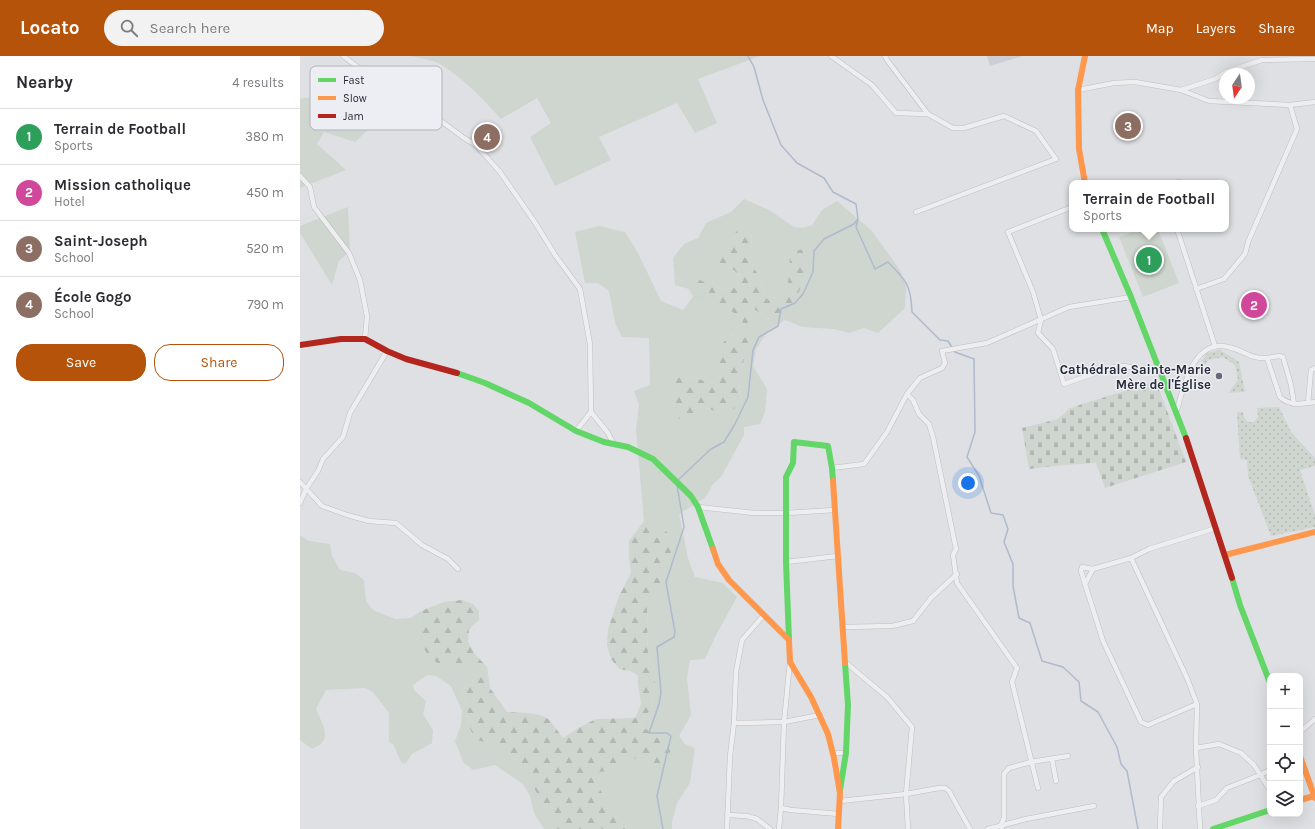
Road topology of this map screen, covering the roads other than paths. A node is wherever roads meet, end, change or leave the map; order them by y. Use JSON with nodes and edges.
{"nodes":[{"id":1,"x":343,"y":56,"type":"edge"},
{"id":2,"x":831,"y":56,"type":"edge"},
{"id":3,"x":885,"y":56,"type":"edge"},
{"id":4,"x":1085,"y":56,"type":"edge"},
{"id":5,"x":1315,"y":60,"type":"edge"},
{"id":6,"x":356,"y":66,"type":"edge"},
{"id":7,"x":1078,"y":90,"type":"junction"},
{"id":8,"x":1181,"y":90,"type":"junction"},
{"id":9,"x":1315,"y":102,"type":"edge"},
{"id":10,"x":1290,"y":105,"type":"junction"},
{"id":11,"x":928,"y":114,"type":"junction"},
{"id":12,"x":442,"y":122,"type":"edge"},
{"id":13,"x":300,"y":176,"type":"edge"},
{"id":14,"x":1084,"y":180,"type":"edge"},
{"id":15,"x":1069,"y":208,"type":"edge"},
{"id":16,"x":916,"y":212,"type":"dead end"},
{"id":17,"x":1103,"y":232,"type":"edge"},
{"id":18,"x":1178,"y":232,"type":"edge"},
{"id":19,"x":1196,"y":289,"type":"junction"},
{"id":20,"x":1131,"y":297,"type":"junction"},
{"id":21,"x":1041,"y":320,"type":"junction"},
{"id":22,"x":365,"y":339,"type":"junction"},
{"id":23,"x":300,"y":345,"type":"edge"},
{"id":24,"x":1215,"y":346,"type":"junction"},
{"id":25,"x":387,"y":351,"type":"junction"},
{"id":26,"x":1267,"y":358,"type":"junction"},
{"id":27,"x":1158,"y":367,"type":"junction"},
{"id":28,"x":1315,"y":368,"type":"edge"},
{"id":29,"x":907,"y":394,"type":"junction"},
{"id":30,"x":1315,"y":402,"type":"edge"},
{"id":31,"x":1308,"y":403,"type":"junction"},
{"id":32,"x":1294,"y":404,"type":"junction"},
{"id":33,"x":591,"y":412,"type":"junction"},
{"id":34,"x":1176,"y":415,"type":"junction"},
{"id":35,"x":576,"y":432,"type":"junction"},
{"id":36,"x":613,"y":444,"type":"junction"},
{"id":37,"x":832,"y":468,"type":"junction"},
{"id":38,"x":300,"y":482,"type":"edge"},
{"id":39,"x":306,"y":489,"type":"junction"},
{"id":40,"x":300,"y":503,"type":"edge"},
{"id":41,"x":698,"y":507,"type":"junction"},
{"id":42,"x":834,"y":510,"type":"junction"},
{"id":43,"x":787,"y":513,"type":"junction"},
{"id":44,"x":1216,"y":528,"type":"junction"},
{"id":45,"x":1315,"y":532,"type":"edge"},
{"id":46,"x":1225,"y":555,"type":"junction"},
{"id":47,"x":838,"y":556,"type":"junction"},
{"id":48,"x":1131,"y":558,"type":"junction"},
{"id":49,"x":786,"y":562,"type":"junction"},
{"id":50,"x":458,"y":569,"type":"dead end"},
{"id":51,"x":1093,"y":569,"type":"junction"},
{"id":52,"x":957,"y":574,"type":"junction"},
{"id":53,"x":1085,"y":584,"type":"junction"},
{"id":54,"x":764,"y":615,"type":"junction"},
{"id":55,"x":843,"y":627,"type":"junction"},
{"id":56,"x":789,"y":640,"type":"junction"},
{"id":57,"x":790,"y":662,"type":"junction"},
{"id":58,"x":845,"y":662,"type":"junction"},
{"id":59,"x":1267,"y":676,"type":"edge"},
{"id":60,"x":1197,"y":704,"type":"junction"},
{"id":61,"x":820,"y":715,"type":"junction"},
{"id":62,"x":1315,"y":719,"type":"edge"},
{"id":63,"x":784,"y":722,"type":"junction"},
{"id":64,"x":734,"y":723,"type":"junction"},
{"id":65,"x":1303,"y":729,"type":"edge"},
{"id":66,"x":1196,"y":748,"type":"junction"},
{"id":67,"x":833,"y":753,"type":"junction"},
{"id":68,"x":846,"y":753,"type":"junction"},
{"id":69,"x":1068,"y":756,"type":"dead end"},
{"id":70,"x":1052,"y":759,"type":"junction"},
{"id":71,"x":1031,"y":762,"type":"junction"},
{"id":72,"x":1303,"y":765,"type":"edge"},
{"id":73,"x":1198,"y":767,"type":"junction"},
{"id":74,"x":1267,"y":772,"type":"edge"},
{"id":75,"x":1260,"y":775,"type":"junction"},
{"id":76,"x":1056,"y":781,"type":"dead end"},
{"id":77,"x":1267,"y":786,"type":"edge"},
{"id":78,"x":1038,"y":788,"type":"dead end"},
{"id":79,"x":840,"y":793,"type":"junction"},
{"id":80,"x":906,"y":794,"type":"junction"},
{"id":81,"x":1314,"y":797,"type":"edge"},
{"id":82,"x":1303,"y":799,"type":"edge"},
{"id":83,"x":840,"y":801,"type":"junction"},
{"id":84,"x":1094,"y":806,"type":"dead end"},
{"id":85,"x":1198,"y":806,"type":"junction"},
{"id":86,"x":781,"y":808,"type":"junction"},
{"id":87,"x":1267,"y":811,"type":"edge"},
{"id":88,"x":839,"y":814,"type":"junction"},
{"id":89,"x":727,"y":815,"type":"junction"},
{"id":90,"x":1002,"y":827,"type":"edge"},
{"id":91,"x":726,"y":829,"type":"edge"},
{"id":92,"x":770,"y":829,"type":"edge"},
{"id":93,"x":779,"y":829,"type":"edge"},
{"id":94,"x":838,"y":829,"type":"edge"},
{"id":95,"x":908,"y":829,"type":"edge"},
{"id":96,"x":970,"y":829,"type":"edge"},
{"id":97,"x":988,"y":829,"type":"edge"},
{"id":98,"x":1160,"y":829,"type":"edge"},
{"id":99,"x":1200,"y":829,"type":"edge"},
{"id":100,"x":1213,"y":829,"type":"edge"}],
"edges":[{"from":1,"to":6,"type":"street"},
{"from":2,"to":11,"type":"street"},
{"from":3,"to":11,"type":"street"},
{"from":4,"to":7,"type":"street"},
{"from":5,"to":8,"type":"street"},
{"from":7,"to":8,"type":"street"},
{"from":7,"to":14,"type":"street"},
{"from":8,"to":10,"type":"street"},
{"from":9,"to":10,"type":"street"},
{"from":10,"to":19,"type":"street"},
{"from":11,"to":16,"type":"street"},
{"from":12,"to":33,"type":"street"},
{"from":13,"to":22,"type":"street"},
{"from":15,"to":21,"type":"street"},
{"from":17,"to":20,"type":"street"},
{"from":18,"to":19,"type":"street"},
{"from":19,"to":24,"type":"street"},
{"from":20,"to":21,"type":"street"},
{"from":20,"to":27,"type":"street"},
{"from":21,"to":27,"type":"street"},
{"from":21,"to":29,"type":"street"},
{"from":22,"to":23,"type":"street"},
{"from":22,"to":25,"type":"street"},
{"from":24,"to":26,"type":"street"},
{"from":24,"to":34,"type":"street"},
{"from":25,"to":35,"type":"street"},
{"from":25,"to":39,"type":"street"},
{"from":26,"to":32,"type":"street"},
{"from":26,"to":32,"type":"street"},
{"from":27,"to":34,"type":"street"},
{"from":28,"to":31,"type":"street"},
{"from":29,"to":37,"type":"street"},
{"from":29,"to":52,"type":"street"},
{"from":30,"to":31,"type":"street"},
{"from":31,"to":32,"type":"street"},
{"from":33,"to":35,"type":"street"},
{"from":33,"to":36,"type":"street"},
{"from":34,"to":44,"type":"street"},
{"from":35,"to":36,"type":"street"},
{"from":36,"to":41,"type":"street"},
{"from":37,"to":42,"type":"street"},
{"from":37,"to":43,"type":"street"},
{"from":38,"to":39,"type":"street"},
{"from":39,"to":40,"type":"street"},
{"from":39,"to":50,"type":"street"},
{"from":41,"to":43,"type":"street"},
{"from":41,"to":54,"type":"street"},
{"from":42,"to":43,"type":"street"},
{"from":42,"to":47,"type":"street"},
{"from":43,"to":49,"type":"street"},
{"from":44,"to":46,"type":"street"},
{"from":44,"to":48,"type":"street"},
{"from":45,"to":46,"type":"street"},
{"from":46,"to":59,"type":"street"},
{"from":47,"to":49,"type":"street"},
{"from":47,"to":55,"type":"street"},
{"from":48,"to":51,"type":"street"},
{"from":48,"to":60,"type":"street"},
{"from":49,"to":56,"type":"street"},
{"from":51,"to":53,"type":"street"},
{"from":51,"to":53,"type":"street"},
{"from":52,"to":55,"type":"street"},
{"from":52,"to":71,"type":"street"},
{"from":53,"to":60,"type":"street"},
{"from":54,"to":56,"type":"street"},
{"from":54,"to":64,"type":"street"},
{"from":55,"to":58,"type":"street"},
{"from":56,"to":57,"type":"street"},
{"from":57,"to":61,"type":"street"},
{"from":57,"to":63,"type":"street"},
{"from":58,"to":68,"type":"street"},
{"from":58,"to":80,"type":"street"},
{"from":60,"to":66,"type":"street"},
{"from":61,"to":63,"type":"street"},
{"from":61,"to":67,"type":"street"},
{"from":62,"to":65,"type":"street"},
{"from":63,"to":64,"type":"street"},
{"from":63,"to":86,"type":"street"},
{"from":64,"to":89,"type":"street"},
{"from":66,"to":73,"type":"street"},
{"from":66,"to":75,"type":"street"},
{"from":67,"to":68,"type":"street"},
{"from":67,"to":79,"type":"street"},
{"from":68,"to":79,"type":"street"},
{"from":69,"to":70,"type":"street"},
{"from":70,"to":71,"type":"street"},
{"from":70,"to":76,"type":"street"},
{"from":71,"to":78,"type":"street"},
{"from":71,"to":90,"type":"street"},
{"from":72,"to":81,"type":"street"},
{"from":73,"to":85,"type":"street"},
{"from":73,"to":98,"type":"street"},
{"from":74,"to":75,"type":"street"},
{"from":75,"to":77,"type":"street"},
{"from":75,"to":85,"type":"street"},
{"from":79,"to":83,"type":"street"},
{"from":80,"to":83,"type":"street"},
{"from":80,"to":95,"type":"street"},
{"from":80,"to":96,"type":"street"},
{"from":81,"to":82,"type":"street"},
{"from":83,"to":88,"type":"street"},
{"from":84,"to":90,"type":"street"},
{"from":85,"to":99,"type":"street"},
{"from":86,"to":88,"type":"street"},
{"from":86,"to":93,"type":"street"},
{"from":87,"to":100,"type":"street"},
{"from":88,"to":94,"type":"street"},
{"from":89,"to":91,"type":"street"},
{"from":89,"to":92,"type":"street"},
{"from":90,"to":97,"type":"street"}]}
